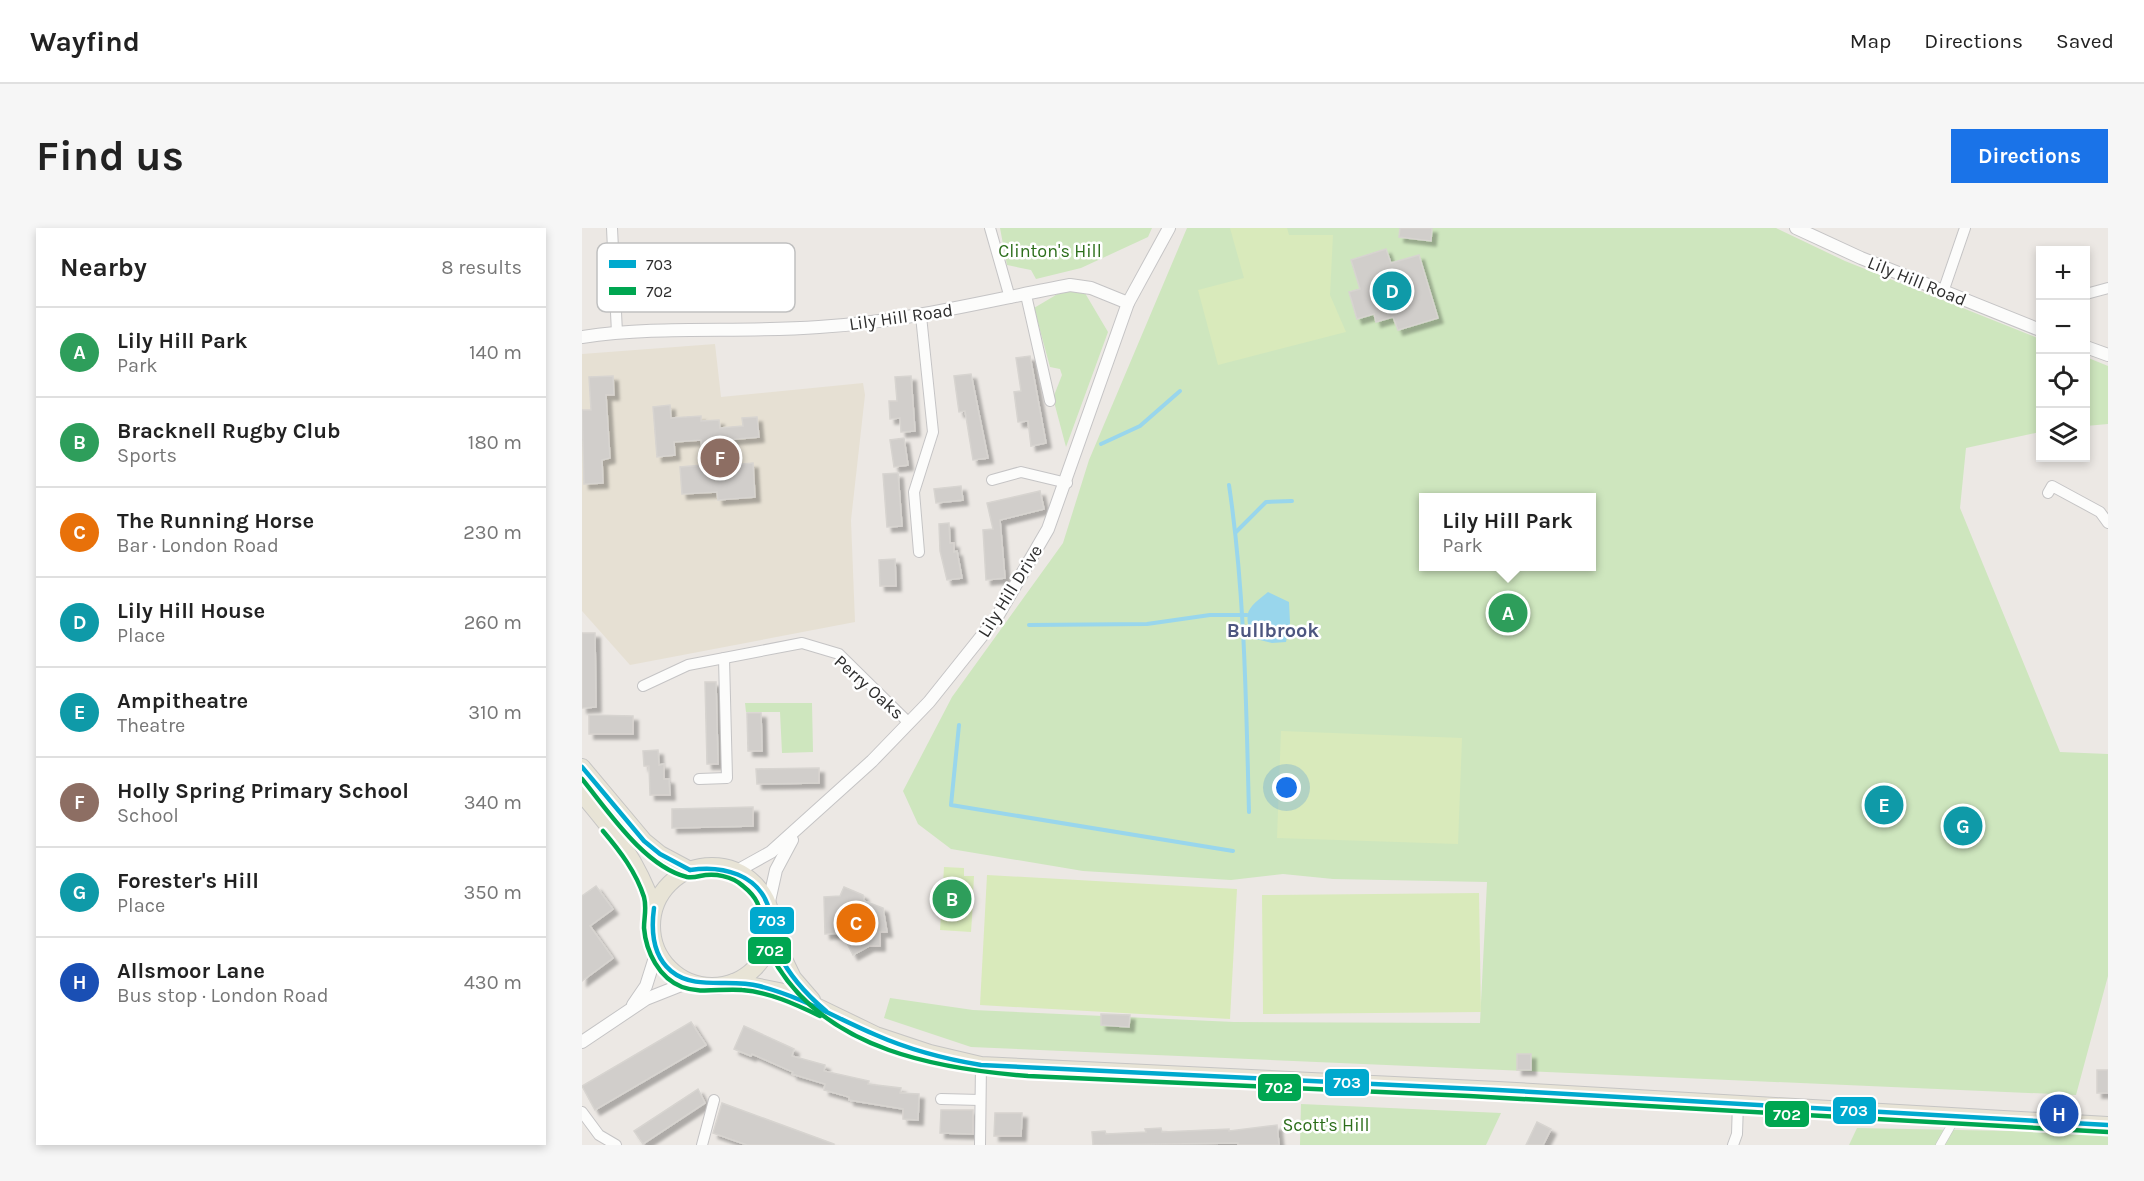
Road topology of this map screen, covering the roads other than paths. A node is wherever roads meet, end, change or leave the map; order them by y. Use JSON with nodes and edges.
{"nodes":[{"id":1,"x":612,"y":228,"type":"edge"},
{"id":2,"x":990,"y":228,"type":"edge"},
{"id":3,"x":1169,"y":228,"type":"edge"},
{"id":4,"x":1796,"y":228,"type":"edge"},
{"id":5,"x":1965,"y":228,"type":"edge"},
{"id":6,"x":613,"y":243,"type":"edge"},
{"id":7,"x":2108,"y":288,"type":"edge"},
{"id":8,"x":1943,"y":292,"type":"junction"},
{"id":9,"x":2090,"y":293,"type":"edge"},
{"id":10,"x":1026,"y":295,"type":"junction"},
{"id":11,"x":1010,"y":298,"type":"junction"},
{"id":12,"x":1128,"y":303,"type":"junction"},
{"id":13,"x":615,"y":312,"type":"edge"},
{"id":14,"x":921,"y":316,"type":"junction"},
{"id":15,"x":2036,"y":328,"type":"edge"},
{"id":16,"x":616,"y":333,"type":"junction"},
{"id":17,"x":582,"y":337,"type":"edge"},
{"id":18,"x":2090,"y":348,"type":"edge"},
{"id":19,"x":2108,"y":355,"type":"edge"},
{"id":20,"x":1050,"y":401,"type":"dead end"},
{"id":21,"x":992,"y":480,"type":"dead end"},
{"id":22,"x":1067,"y":483,"type":"junction"},
{"id":23,"x":2052,"y":485,"type":"dead end"},
{"id":24,"x":2108,"y":523,"type":"edge"},
{"id":25,"x":919,"y":552,"type":"dead end"},
{"id":26,"x":724,"y":658,"type":"junction"},
{"id":27,"x":643,"y":686,"type":"dead end"},
{"id":28,"x":909,"y":723,"type":"junction"},
{"id":29,"x":582,"y":767,"type":"edge"},
{"id":30,"x":699,"y":779,"type":"dead end"},
{"id":31,"x":582,"y":794,"type":"edge"},
{"id":32,"x":803,"y":825,"type":"junction"},
{"id":33,"x":690,"y":870,"type":"junction"},
{"id":34,"x":735,"y":872,"type":"junction"},
{"id":35,"x":768,"y":906,"type":"junction"},
{"id":36,"x":654,"y":908,"type":"junction"},
{"id":37,"x":771,"y":932,"type":"junction"},
{"id":38,"x":657,"y":951,"type":"junction"},
{"id":39,"x":689,"y":981,"type":"junction"},
{"id":40,"x":734,"y":982,"type":"junction"},
{"id":41,"x":824,"y":1010,"type":"junction"},
{"id":42,"x":629,"y":1011,"type":"junction"},
{"id":43,"x":582,"y":1042,"type":"edge"},
{"id":44,"x":981,"y":1065,"type":"junction"},
{"id":45,"x":941,"y":1099,"type":"dead end"},
{"id":46,"x":714,"y":1100,"type":"dead end"},
{"id":47,"x":980,"y":1100,"type":"junction"},
{"id":48,"x":1738,"y":1103,"type":"junction"},
{"id":49,"x":582,"y":1112,"type":"edge"},
{"id":50,"x":1952,"y":1124,"type":"dead end"},
{"id":51,"x":2108,"y":1125,"type":"edge"},
{"id":52,"x":616,"y":1145,"type":"edge"},
{"id":53,"x":702,"y":1145,"type":"edge"},
{"id":54,"x":980,"y":1145,"type":"edge"},
{"id":55,"x":1733,"y":1145,"type":"edge"},
{"id":56,"x":1940,"y":1145,"type":"edge"}],
"edges":[{"from":1,"to":6,"type":"street"},
{"from":2,"to":11,"type":"street"},
{"from":3,"to":12,"type":"street"},
{"from":4,"to":8,"type":"street","name":"Lily Hill Road"},
{"from":5,"to":8,"type":"street"},
{"from":7,"to":9,"type":"street"},
{"from":8,"to":15,"type":"street","name":"Lily Hill Road"},
{"from":10,"to":11,"type":"street","name":"Lily Hill Road"},
{"from":10,"to":12,"type":"street","name":"Lily Hill Road"},
{"from":10,"to":20,"type":"street"},
{"from":11,"to":14,"type":"street","name":"Lily Hill Road"},
{"from":12,"to":22,"type":"street","name":"Lily Hill Drive"},
{"from":13,"to":16,"type":"street"},
{"from":14,"to":16,"type":"street","name":"Lily Hill Road"},
{"from":14,"to":25,"type":"street"},
{"from":16,"to":17,"type":"street","name":"Lily Hill Road"},
{"from":18,"to":19,"type":"street"},
{"from":21,"to":22,"type":"street"},
{"from":22,"to":28,"type":"street","name":"Lily Hill Drive"},
{"from":23,"to":24,"type":"street"},
{"from":26,"to":27,"type":"street","name":"Perry Oaks"},
{"from":26,"to":28,"type":"street","name":"Perry Oaks"},
{"from":26,"to":30,"type":"street"},
{"from":28,"to":32,"type":"street","name":"Lily Hill Drive"},
{"from":29,"to":33,"type":"main road"},
{"from":31,"to":36,"type":"main road"},
{"from":32,"to":34,"type":"street","name":"Lily Hill Drive"},
{"from":32,"to":35,"type":"street","name":"Lily Hill Drive"},
{"from":33,"to":34,"type":"main road"},
{"from":33,"to":36,"type":"main road"},
{"from":34,"to":35,"type":"main road"},
{"from":35,"to":37,"type":"main road"},
{"from":36,"to":38,"type":"main road"},
{"from":37,"to":40,"type":"main road"},
{"from":37,"to":41,"type":"main road"},
{"from":38,"to":39,"type":"main road"},
{"from":38,"to":42,"type":"street"},
{"from":39,"to":40,"type":"main road"},
{"from":39,"to":42,"type":"street"},
{"from":40,"to":41,"type":"main road"},
{"from":41,"to":44,"type":"main road"},
{"from":42,"to":43,"type":"street"},
{"from":44,"to":47,"type":"street"},
{"from":44,"to":48,"type":"main road"},
{"from":45,"to":47,"type":"street"},
{"from":46,"to":53,"type":"street"},
{"from":47,"to":54,"type":"street"},
{"from":48,"to":51,"type":"main road"},
{"from":48,"to":55,"type":"street"},
{"from":49,"to":52,"type":"street"},
{"from":50,"to":56,"type":"street"}]}
